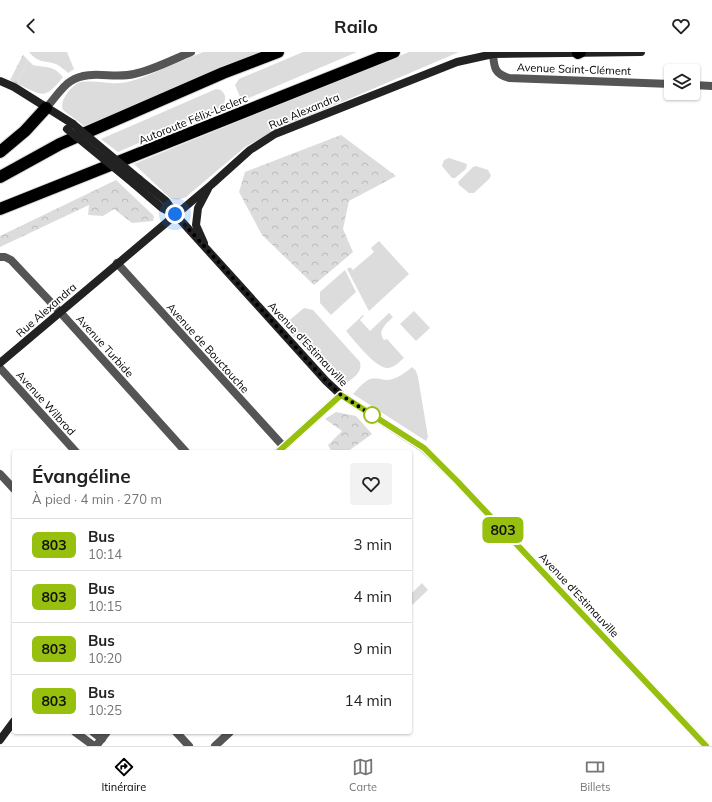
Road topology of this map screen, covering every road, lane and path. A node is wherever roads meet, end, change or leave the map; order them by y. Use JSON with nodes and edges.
{"nodes":[{"id":1,"x":191,"y":52,"type":"edge"},
{"id":2,"x":278,"y":52,"type":"edge"},
{"id":3,"x":394,"y":52,"type":"edge"},
{"id":4,"x":579,"y":52,"type":"edge"},
{"id":5,"x":641,"y":52,"type":"edge"},
{"id":6,"x":492,"y":54,"type":"junction"},
{"id":7,"x":0,"y":81,"type":"edge"},
{"id":8,"x":664,"y":84,"type":"edge"},
{"id":9,"x":700,"y":85,"type":"edge"},
{"id":10,"x":712,"y":86,"type":"edge"},
{"id":11,"x":46,"y":108,"type":"junction"},
{"id":12,"x":0,"y":152,"type":"edge"},
{"id":13,"x":0,"y":177,"type":"edge"},
{"id":14,"x":211,"y":185,"type":"junction"},
{"id":15,"x":0,"y":209,"type":"edge"},
{"id":16,"x":175,"y":214,"type":"junction"},
{"id":17,"x":206,"y":250,"type":"junction"},
{"id":18,"x":2,"y":257,"type":"edge"},
{"id":19,"x":117,"y":264,"type":"junction"},
{"id":20,"x":60,"y":312,"type":"junction"},
{"id":21,"x":0,"y":363,"type":"edge"},
{"id":22,"x":0,"y":368,"type":"edge"},
{"id":23,"x":341,"y":395,"type":"junction"},
{"id":24,"x":74,"y":450,"type":"edge"},
{"id":25,"x":184,"y":450,"type":"edge"},
{"id":26,"x":281,"y":450,"type":"edge"},
{"id":27,"x":0,"y":474,"type":"edge"},
{"id":28,"x":12,"y":487,"type":"edge"},
{"id":29,"x":12,"y":724,"type":"edge"},
{"id":30,"x":78,"y":734,"type":"edge"},
{"id":31,"x":96,"y":734,"type":"edge"},
{"id":32,"x":106,"y":734,"type":"edge"},
{"id":33,"x":178,"y":734,"type":"edge"},
{"id":34,"x":228,"y":734,"type":"edge"},
{"id":35,"x":102,"y":739,"type":"junction"},
{"id":36,"x":0,"y":740,"type":"edge"},
{"id":37,"x":95,"y":746,"type":"edge"},
{"id":38,"x":189,"y":746,"type":"edge"},
{"id":39,"x":215,"y":746,"type":"edge"},
{"id":40,"x":706,"y":746,"type":"edge"}],
"edges":[{"from":1,"to":11,"type":"street"},
{"from":2,"to":13,"type":"highway"},
{"from":3,"to":15,"type":"highway","name":"Autoroute Félix-Leclerc"},
{"from":4,"to":5,"type":"main road","name":"Rue Alexandra"},
{"from":4,"to":6,"type":"main road","name":"Rue Alexandra"},
{"from":6,"to":8,"type":"street","name":"Avenue Saint-Clément"},
{"from":6,"to":14,"type":"main road","name":"Rue Alexandra"},
{"from":7,"to":11,"type":"main road","name":"Avenue d'Estimauville"},
{"from":9,"to":10,"type":"street"},
{"from":11,"to":12,"type":"highway"},
{"from":11,"to":16,"type":"main road","name":"Avenue d'Estimauville","bridge":true},
{"from":14,"to":16,"type":"main road","name":"Rue Alexandra"},
{"from":14,"to":17,"type":"main road"},
{"from":16,"to":17,"type":"main road","name":"Avenue d'Estimauville"},
{"from":16,"to":19,"type":"main road","name":"Rue Alexandra"},
{"from":17,"to":23,"type":"main road","name":"Avenue d'Estimauville"},
{"from":18,"to":20,"type":"street","name":"Avenue Turbide"},
{"from":19,"to":20,"type":"main road","name":"Rue Alexandra"},
{"from":19,"to":26,"type":"street","name":"Avenue de Bouctouche"},
{"from":20,"to":21,"type":"main road","name":"Rue Alexandra"},
{"from":20,"to":25,"type":"street","name":"Avenue Turbide"},
{"from":22,"to":24,"type":"street","name":"Avenue Wilbrod"},
{"from":23,"to":26,"type":"main road"},
{"from":23,"to":40,"type":"main road","name":"Avenue d'Estimauville"},
{"from":27,"to":28,"type":"street"},
{"from":29,"to":36,"type":"main road"},
{"from":30,"to":37,"type":"street"},
{"from":31,"to":35,"type":"street"},
{"from":32,"to":35,"type":"street"},
{"from":33,"to":38,"type":"street"},
{"from":34,"to":39,"type":"street"},
{"from":35,"to":37,"type":"street"}]}
